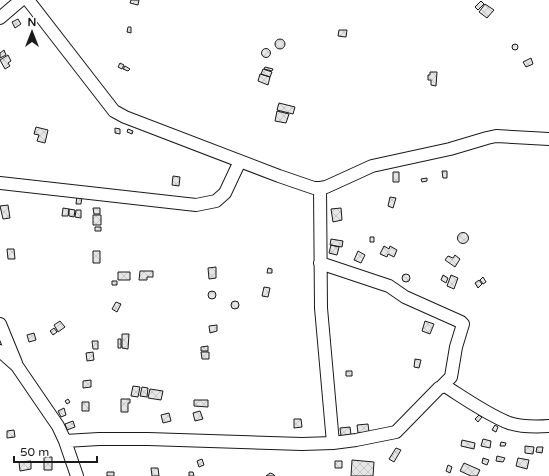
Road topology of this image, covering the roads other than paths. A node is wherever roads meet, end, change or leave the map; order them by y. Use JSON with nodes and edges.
{"nodes":[{"id":1,"x":21,"y":0,"type":"edge"},
{"id":2,"x":28,"y":0,"type":"edge"},
{"id":3,"x":0,"y":18,"type":"edge"},
{"id":4,"x":549,"y":139,"type":"edge"},
{"id":5,"x":240,"y":161,"type":"junction"},
{"id":6,"x":0,"y":183,"type":"edge"},
{"id":7,"x":320,"y":188,"type":"junction"},
{"id":8,"x":320,"y":263,"type":"junction"},
{"id":9,"x":0,"y":324,"type":"edge"},
{"id":10,"x":0,"y":351,"type":"edge"},
{"id":11,"x":17,"y":366,"type":"junction"},
{"id":12,"x":442,"y":386,"type":"junction"},
{"id":13,"x":549,"y":426,"type":"edge"},
{"id":14,"x":65,"y":441,"type":"junction"},
{"id":15,"x":332,"y":443,"type":"junction"},
{"id":16,"x":77,"y":476,"type":"edge"}],
"edges":[{"from":1,"to":3,"type":"street"},
{"from":2,"to":5,"type":"street"},
{"from":4,"to":7,"type":"street"},
{"from":5,"to":6,"type":"street"},
{"from":5,"to":7,"type":"street"},
{"from":7,"to":8,"type":"street"},
{"from":8,"to":12,"type":"street"},
{"from":8,"to":15,"type":"street"},
{"from":9,"to":11,"type":"street"},
{"from":10,"to":11,"type":"street"},
{"from":11,"to":14,"type":"street"},
{"from":12,"to":13,"type":"street"},
{"from":12,"to":15,"type":"street"},
{"from":14,"to":15,"type":"street"},
{"from":14,"to":16,"type":"street"}]}
